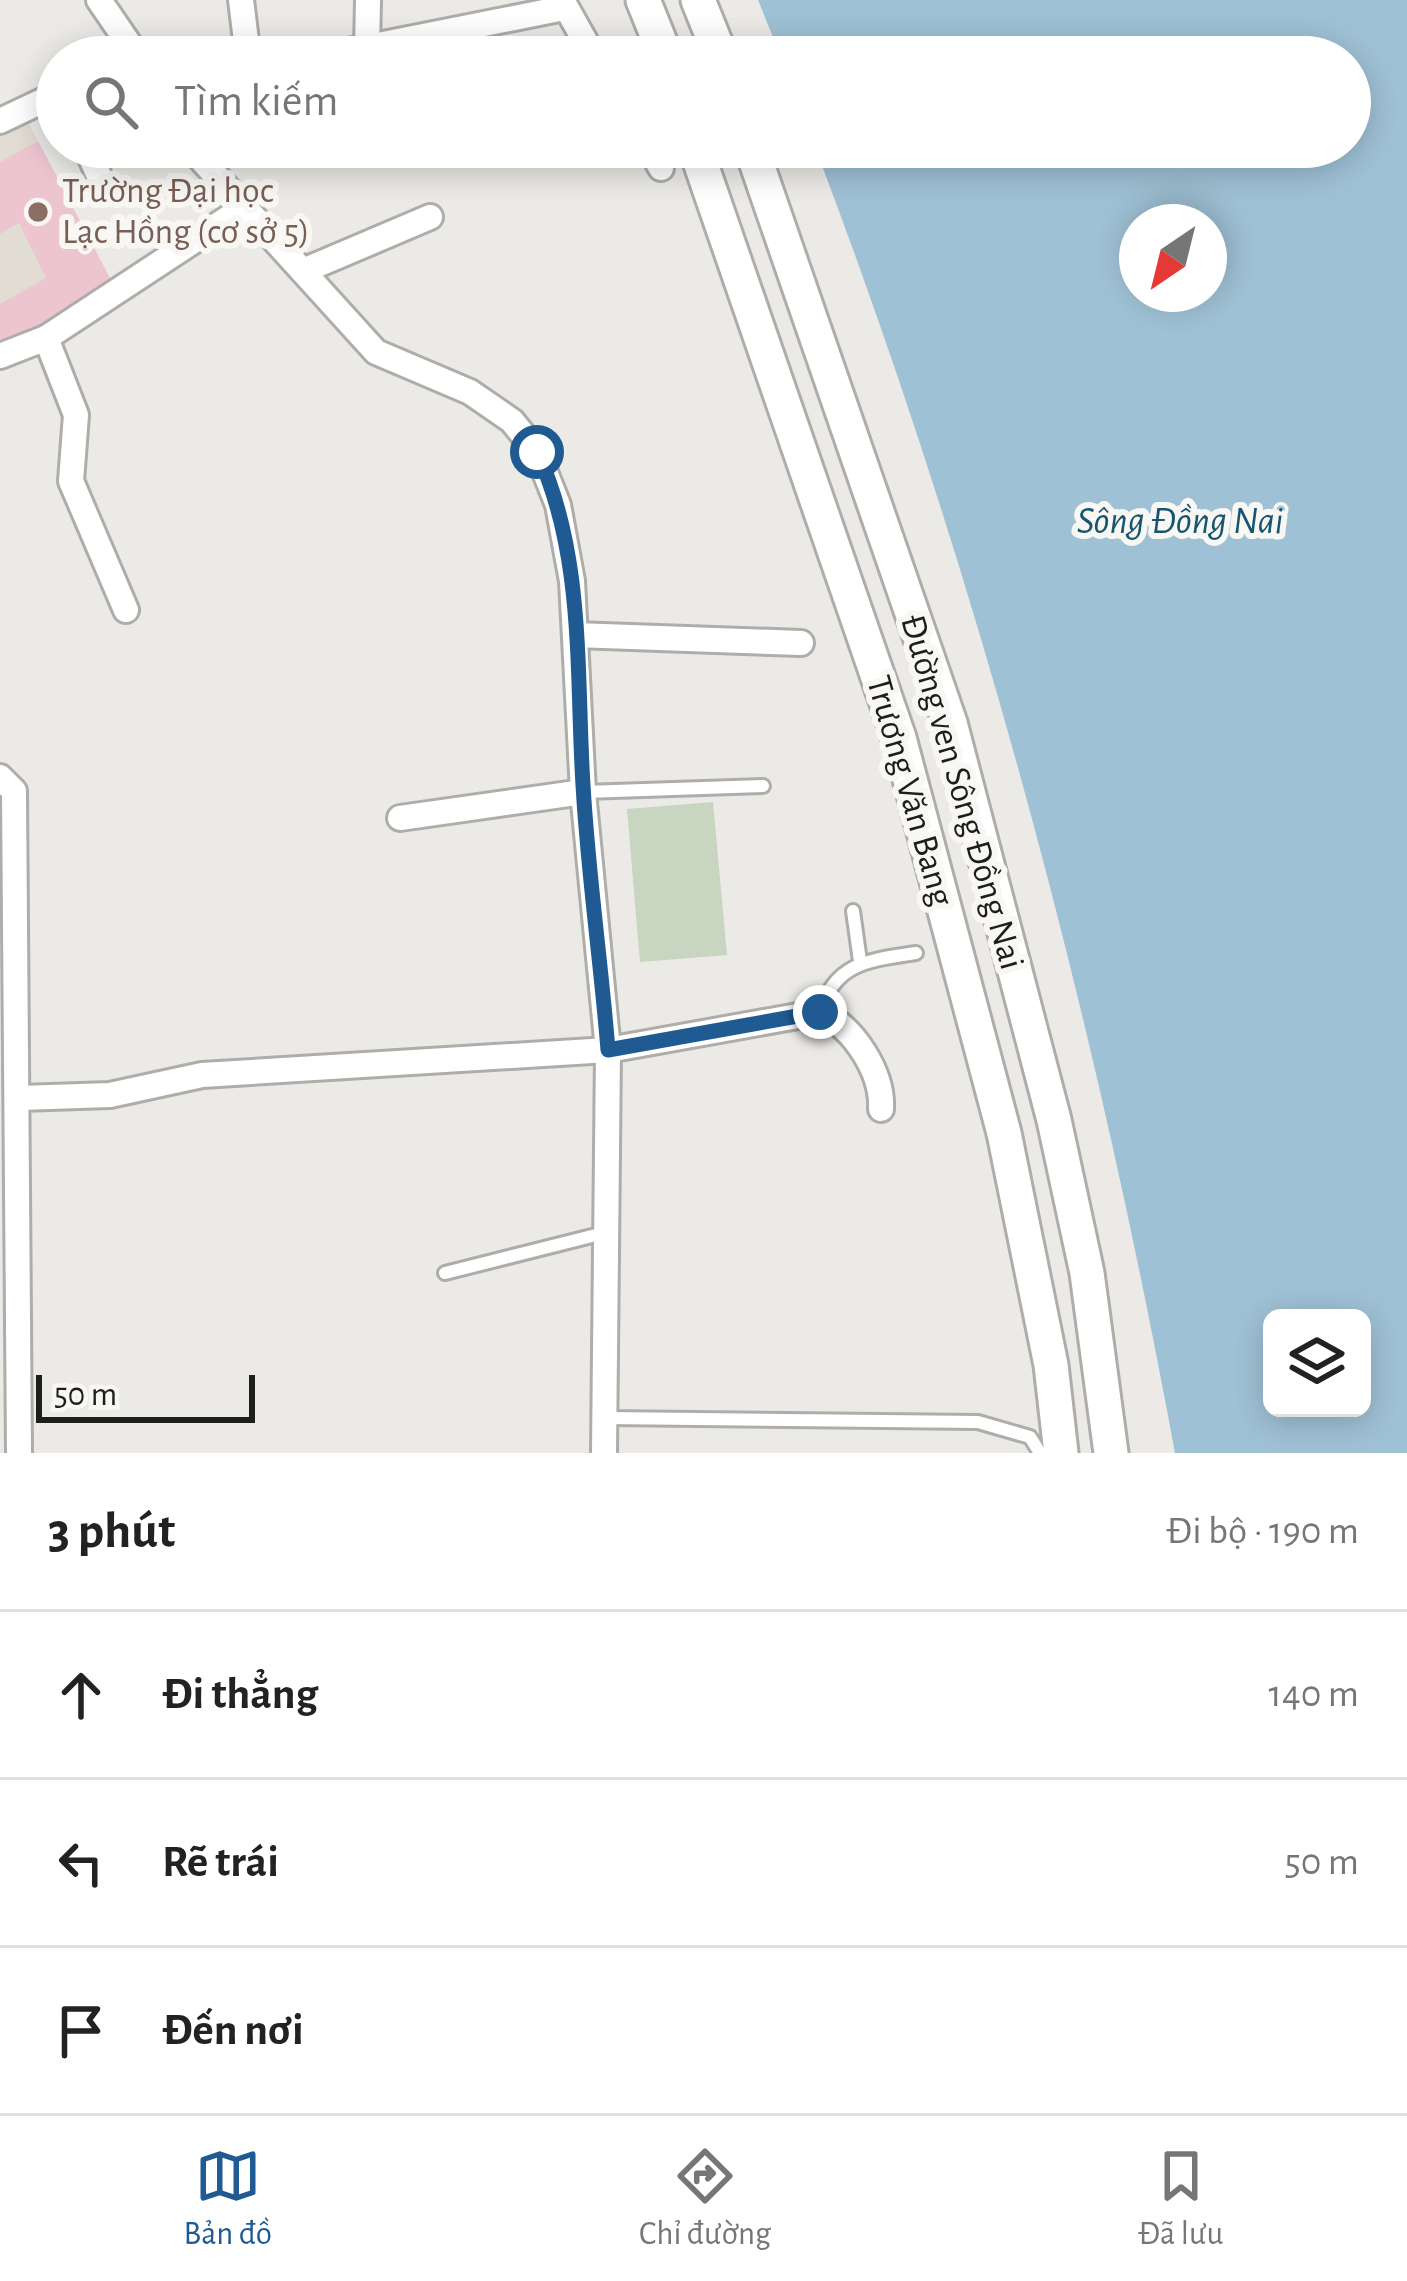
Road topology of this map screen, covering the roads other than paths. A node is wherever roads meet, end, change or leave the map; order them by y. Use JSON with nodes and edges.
{"nodes":[{"id":1,"x":99,"y":0,"type":"edge"},
{"id":2,"x":242,"y":0,"type":"edge"},
{"id":3,"x":368,"y":0,"type":"edge"},
{"id":4,"x":643,"y":0,"type":"edge"},
{"id":5,"x":698,"y":0,"type":"edge"},
{"id":6,"x":563,"y":4,"type":"edge"},
{"id":7,"x":124,"y":36,"type":"edge"},
{"id":8,"x":246,"y":36,"type":"edge"},
{"id":9,"x":367,"y":36,"type":"edge"},
{"id":10,"x":427,"y":36,"type":"edge"},
{"id":11,"x":582,"y":36,"type":"edge"},
{"id":12,"x":658,"y":36,"type":"edge"},
{"id":13,"x":713,"y":36,"type":"edge"},
{"id":14,"x":36,"y":104,"type":"edge"},
{"id":15,"x":0,"y":121,"type":"edge"},
{"id":16,"x":96,"y":168,"type":"edge"},
{"id":17,"x":209,"y":168,"type":"edge"},
{"id":18,"x":702,"y":168,"type":"edge"},
{"id":19,"x":758,"y":168,"type":"edge"},
{"id":20,"x":105,"y":189,"type":"dead end"},
{"id":21,"x":245,"y":207,"type":"junction"},
{"id":22,"x":430,"y":217,"type":"dead end"},
{"id":23,"x":303,"y":271,"type":"junction"},
{"id":24,"x":46,"y":338,"type":"junction"},
{"id":25,"x":0,"y":356,"type":"edge"},
{"id":26,"x":126,"y":610,"type":"dead end"},
{"id":27,"x":575,"y":635,"type":"junction"},
{"id":28,"x":801,"y":644,"type":"dead end"},
{"id":29,"x":0,"y":777,"type":"edge"},
{"id":30,"x":763,"y":786,"type":"dead end"},
{"id":31,"x":583,"y":792,"type":"junction"},
{"id":32,"x":400,"y":818,"type":"dead end"},
{"id":33,"x":853,"y":910,"type":"dead end"},
{"id":34,"x":916,"y":953,"type":"dead end"},
{"id":35,"x":860,"y":961,"type":"junction"},
{"id":36,"x":820,"y":1012,"type":"junction"},
{"id":37,"x":608,"y":1050,"type":"junction"},
{"id":38,"x":20,"y":1098,"type":"junction"},
{"id":39,"x":881,"y":1109,"type":"dead end"},
{"id":40,"x":609,"y":1232,"type":"junction"},
{"id":41,"x":445,"y":1273,"type":"dead end"},
{"id":42,"x":607,"y":1418,"type":"junction"},
{"id":43,"x":19,"y":1453,"type":"edge"},
{"id":44,"x":604,"y":1453,"type":"edge"},
{"id":45,"x":1040,"y":1453,"type":"edge"},
{"id":46,"x":1061,"y":1453,"type":"edge"},
{"id":47,"x":1111,"y":1453,"type":"edge"}],
"edges":[{"from":1,"to":7,"type":"street"},
{"from":2,"to":8,"type":"street"},
{"from":3,"to":9,"type":"street"},
{"from":4,"to":12,"type":"main road"},
{"from":5,"to":13,"type":"main road"},
{"from":6,"to":10,"type":"street"},
{"from":6,"to":11,"type":"street"},
{"from":14,"to":15,"type":"street"},
{"from":16,"to":20,"type":"street"},
{"from":17,"to":21,"type":"street"},
{"from":18,"to":46,"type":"main road","name":"Trương Văn Bang"},
{"from":19,"to":47,"type":"main road","name":"Đường ven Sông Đồng Nai"},
{"from":21,"to":23,"type":"street"},
{"from":21,"to":24,"type":"street"},
{"from":22,"to":23,"type":"street"},
{"from":23,"to":27,"type":"street"},
{"from":24,"to":25,"type":"street"},
{"from":24,"to":26,"type":"street"},
{"from":27,"to":28,"type":"street"},
{"from":27,"to":31,"type":"street"},
{"from":29,"to":38,"type":"street"},
{"from":30,"to":31,"type":"lane"},
{"from":31,"to":32,"type":"street"},
{"from":31,"to":37,"type":"street"},
{"from":33,"to":35,"type":"lane"},
{"from":34,"to":35,"type":"lane"},
{"from":35,"to":36,"type":"lane"},
{"from":36,"to":37,"type":"street"},
{"from":36,"to":39,"type":"street"},
{"from":37,"to":38,"type":"street"},
{"from":37,"to":40,"type":"street"},
{"from":38,"to":43,"type":"street"},
{"from":40,"to":41,"type":"lane"},
{"from":40,"to":42,"type":"street"},
{"from":42,"to":44,"type":"street"},
{"from":42,"to":45,"type":"lane"}]}
